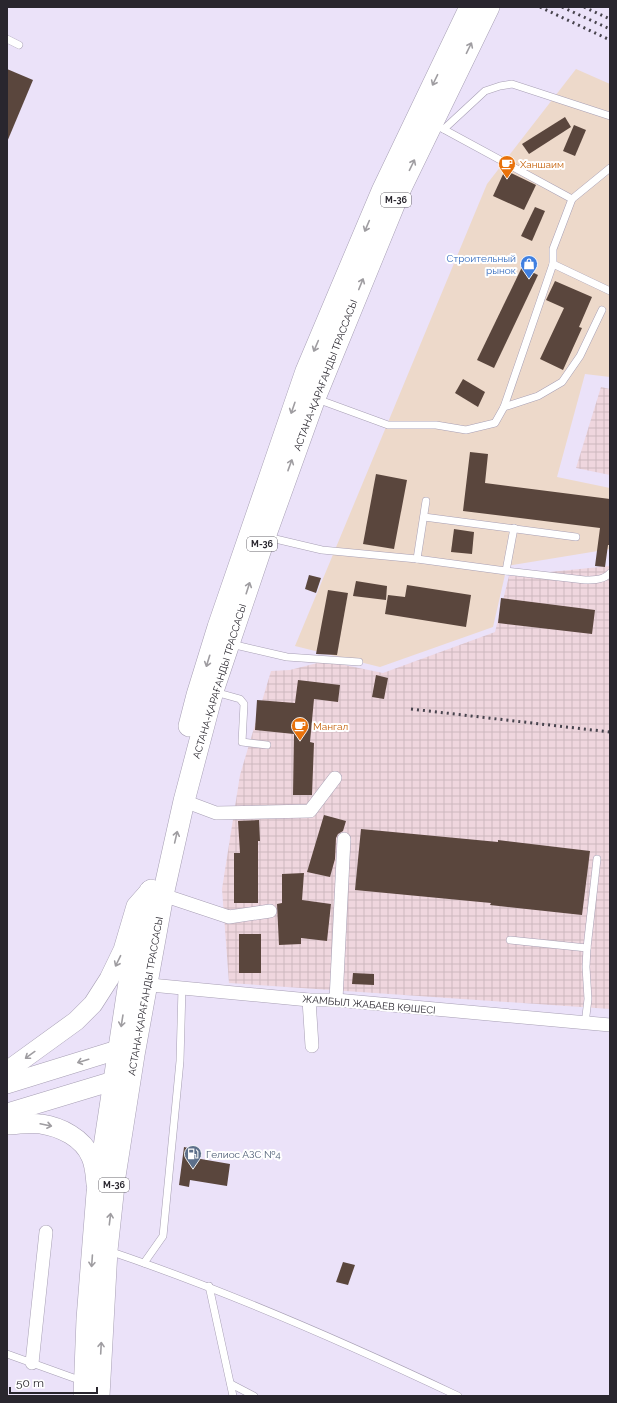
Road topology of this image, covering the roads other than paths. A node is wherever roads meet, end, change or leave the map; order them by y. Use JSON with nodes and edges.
{"nodes":[{"id":1,"x":470,"y":7,"type":"edge"},
{"id":2,"x":489,"y":7,"type":"edge"},
{"id":3,"x":7,"y":39,"type":"edge"},
{"id":4,"x":19,"y":45,"type":"dead end"},
{"id":5,"x":610,"y":116,"type":"edge"},
{"id":6,"x":438,"y":126,"type":"junction"},
{"id":7,"x":610,"y":168,"type":"edge"},
{"id":8,"x":572,"y":199,"type":"junction"},
{"id":9,"x":553,"y":264,"type":"junction"},
{"id":10,"x":610,"y":291,"type":"edge"},
{"id":11,"x":602,"y":310,"type":"dead end"},
{"id":12,"x":315,"y":398,"type":"junction"},
{"id":13,"x":504,"y":407,"type":"junction"},
{"id":14,"x":426,"y":501,"type":"dead end"},
{"id":15,"x":424,"y":517,"type":"junction"},
{"id":16,"x":514,"y":528,"type":"junction"},
{"id":17,"x":265,"y":537,"type":"junction"},
{"id":18,"x":576,"y":537,"type":"dead end"},
{"id":19,"x":417,"y":558,"type":"junction"},
{"id":20,"x":506,"y":571,"type":"junction"},
{"id":21,"x":610,"y":573,"type":"edge"},
{"id":22,"x":229,"y":643,"type":"junction"},
{"id":23,"x":359,"y":662,"type":"dead end"},
{"id":24,"x":213,"y":691,"type":"junction"},
{"id":25,"x":267,"y":745,"type":"dead end"},
{"id":26,"x":334,"y":778,"type":"dead end"},
{"id":27,"x":184,"y":801,"type":"junction"},
{"id":28,"x":344,"y":840,"type":"dead end"},
{"id":29,"x":597,"y":859,"type":"dead end"},
{"id":30,"x":157,"y":892,"type":"junction"},
{"id":31,"x":270,"y":911,"type":"dead end"},
{"id":32,"x":510,"y":940,"type":"dead end"},
{"id":33,"x":588,"y":948,"type":"junction"},
{"id":34,"x":137,"y":984,"type":"junction"},
{"id":35,"x":182,"y":988,"type":"junction"},
{"id":36,"x":309,"y":1000,"type":"junction"},
{"id":37,"x":336,"y":1000,"type":"junction"},
{"id":38,"x":585,"y":1024,"type":"junction"},
{"id":39,"x":610,"y":1025,"type":"edge"},
{"id":40,"x":312,"y":1046,"type":"dead end"},
{"id":41,"x":126,"y":1053,"type":"junction"},
{"id":42,"x":7,"y":1071,"type":"edge"},
{"id":43,"x":122,"y":1080,"type":"junction"},
{"id":44,"x":7,"y":1084,"type":"edge"},
{"id":45,"x":7,"y":1113,"type":"edge"},
{"id":46,"x":7,"y":1125,"type":"edge"},
{"id":47,"x":97,"y":1193,"type":"junction"},
{"id":48,"x":46,"y":1232,"type":"dead end"},
{"id":49,"x":107,"y":1250,"type":"junction"},
{"id":50,"x":144,"y":1263,"type":"junction"},
{"id":51,"x":209,"y":1286,"type":"junction"},
{"id":52,"x":7,"y":1354,"type":"edge"},
{"id":53,"x":32,"y":1363,"type":"junction"},
{"id":54,"x":231,"y":1384,"type":"junction"},
{"id":55,"x":91,"y":1390,"type":"edge"},
{"id":56,"x":233,"y":1396,"type":"edge"},
{"id":57,"x":254,"y":1396,"type":"edge"},
{"id":58,"x":458,"y":1396,"type":"edge"}],
"edges":[{"from":1,"to":30,"type":"main road","name":"АСТАНА-ҚАРАҒАНДЫ ТРАССАСЫ","number":"M-36","one_way":true},
{"from":6,"to":2,"type":"main road","name":"АСТАНА-ҚАРАҒАНДЫ ТРАССАСЫ","number":"M-36","one_way":true},
{"from":3,"to":4,"type":"lane"},
{"from":5,"to":6,"type":"lane"},
{"from":6,"to":8,"type":"lane"},
{"from":12,"to":6,"type":"main road","name":"АСТАНА-ҚАРАҒАНДЫ ТРАССАСЫ","number":"M-36","one_way":true},
{"from":7,"to":8,"type":"lane"},
{"from":8,"to":9,"type":"lane"},
{"from":9,"to":10,"type":"lane"},
{"from":9,"to":13,"type":"lane"},
{"from":11,"to":13,"type":"lane"},
{"from":12,"to":13,"type":"lane"},
{"from":17,"to":12,"type":"main road","name":"АСТАНА-ҚАРАҒАНДЫ ТРАССАСЫ","number":"M-36","one_way":true},
{"from":14,"to":15,"type":"lane"},
{"from":15,"to":16,"type":"lane"},
{"from":15,"to":19,"type":"lane"},
{"from":16,"to":18,"type":"lane"},
{"from":16,"to":20,"type":"lane"},
{"from":17,"to":19,"type":"lane"},
{"from":22,"to":17,"type":"main road","name":"АСТАНА-ҚАРАҒАНДЫ ТРАССАСЫ","number":"M-36","one_way":true},
{"from":19,"to":20,"type":"lane"},
{"from":20,"to":21,"type":"lane"},
{"from":22,"to":23,"type":"lane"},
{"from":22,"to":24,"type":"main road","name":"АСТАНА-ҚАРАҒАНДЫ ТРАССАСЫ","number":"M-36"},
{"from":24,"to":25,"type":"lane"},
{"from":24,"to":27,"type":"main road","name":"АСТАНА-ҚАРАҒАНДЫ ТРАССАСЫ","number":"M-36"},
{"from":26,"to":27,"type":"street"},
{"from":30,"to":27,"type":"main road","name":"АСТАНА-ҚАРАҒАНДЫ ТРАССАСЫ","number":"M-36","one_way":true},
{"from":28,"to":37,"type":"street"},
{"from":29,"to":33,"type":"lane"},
{"from":30,"to":31,"type":"street"},
{"from":30,"to":34,"type":"main road","name":"АСТАНА-ҚАРАҒАНДЫ ТРАССАСЫ","number":"M-36"},
{"from":30,"to":42,"type":"main road","one_way":true},
{"from":32,"to":33,"type":"lane"},
{"from":33,"to":38,"type":"lane"},
{"from":34,"to":35,"type":"street","name":"ЖАМБЫЛ ЖАБАЕВ КӨШЕСІ"},
{"from":34,"to":41,"type":"main road","name":"АСТАНА-ҚАРАҒАНДЫ ТРАССАСЫ","number":"M-36"},
{"from":35,"to":36,"type":"street","name":"ЖАМБЫЛ ЖАБАЕВ КӨШЕСІ"},
{"from":35,"to":50,"type":"lane"},
{"from":36,"to":37,"type":"street","name":"ЖАМБЫЛ ЖАБАЕВ КӨШЕСІ"},
{"from":36,"to":40,"type":"street"},
{"from":37,"to":38,"type":"street","name":"ЖАМБЫЛ ЖАБАЕВ КӨШЕСІ"},
{"from":38,"to":39,"type":"street","name":"ЖАМБЫЛ ЖАБАЕВ КӨШЕСІ"},
{"from":41,"to":43,"type":"main road","name":"АСТАНА-ҚАРАҒАНДЫ ТРАССАСЫ","number":"M-36"},
{"from":41,"to":44,"type":"main road","one_way":true},
{"from":43,"to":45,"type":"main road"},
{"from":43,"to":47,"type":"main road","name":"АСТАНА-ҚАРАҒАНДЫ ТРАССАСЫ","number":"M-36"},
{"from":49,"to":43,"type":"main road","name":"АСТАНА-ҚАРАҒАНДЫ ТРАССАСЫ","number":"M-36","one_way":true},
{"from":46,"to":47,"type":"main road","one_way":true},
{"from":47,"to":55,"type":"main road","name":"АСТАНА-ҚАРАҒАНДЫ ТРАССАСЫ","number":"M-36","one_way":true},
{"from":48,"to":53,"type":"street"},
{"from":49,"to":50,"type":"lane"},
{"from":55,"to":49,"type":"main road","name":"АСТАНА-ҚАРАҒАНДЫ ТРАССАСЫ","number":"M-36","one_way":true},
{"from":50,"to":51,"type":"lane"},
{"from":51,"to":54,"type":"lane"},
{"from":51,"to":58,"type":"lane"},
{"from":52,"to":53,"type":"lane"},
{"from":53,"to":55,"type":"lane"},
{"from":54,"to":56,"type":"lane"},
{"from":54,"to":57,"type":"lane"}]}
